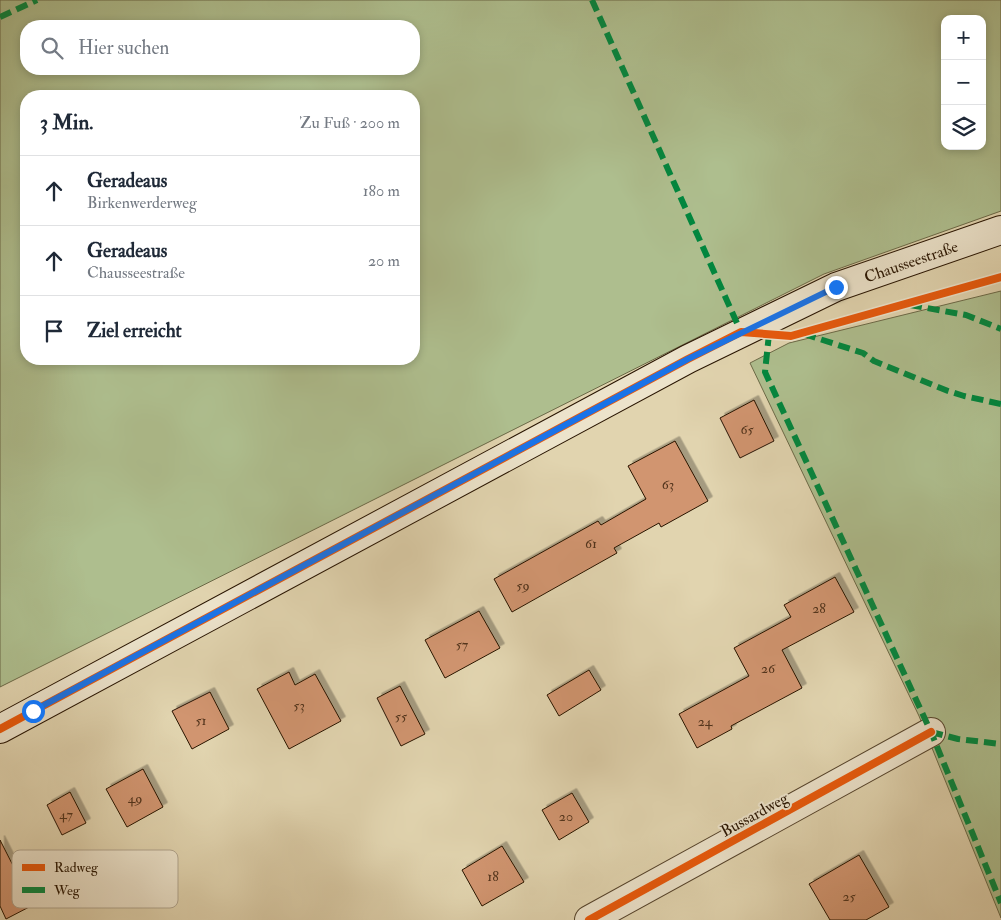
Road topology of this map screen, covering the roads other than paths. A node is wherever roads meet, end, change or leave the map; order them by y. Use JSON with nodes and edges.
{"nodes":[{"id":1,"x":1001,"y":230,"type":"edge"},
{"id":2,"x":0,"y":729,"type":"edge"},
{"id":3,"x":932,"y":732,"type":"dead end"},
{"id":4,"x":589,"y":920,"type":"edge"}],
"edges":[{"from":1,"to":2,"type":"street","name":"Chausseestraße"},
{"from":3,"to":4,"type":"street","name":"Bussardweg"}]}
